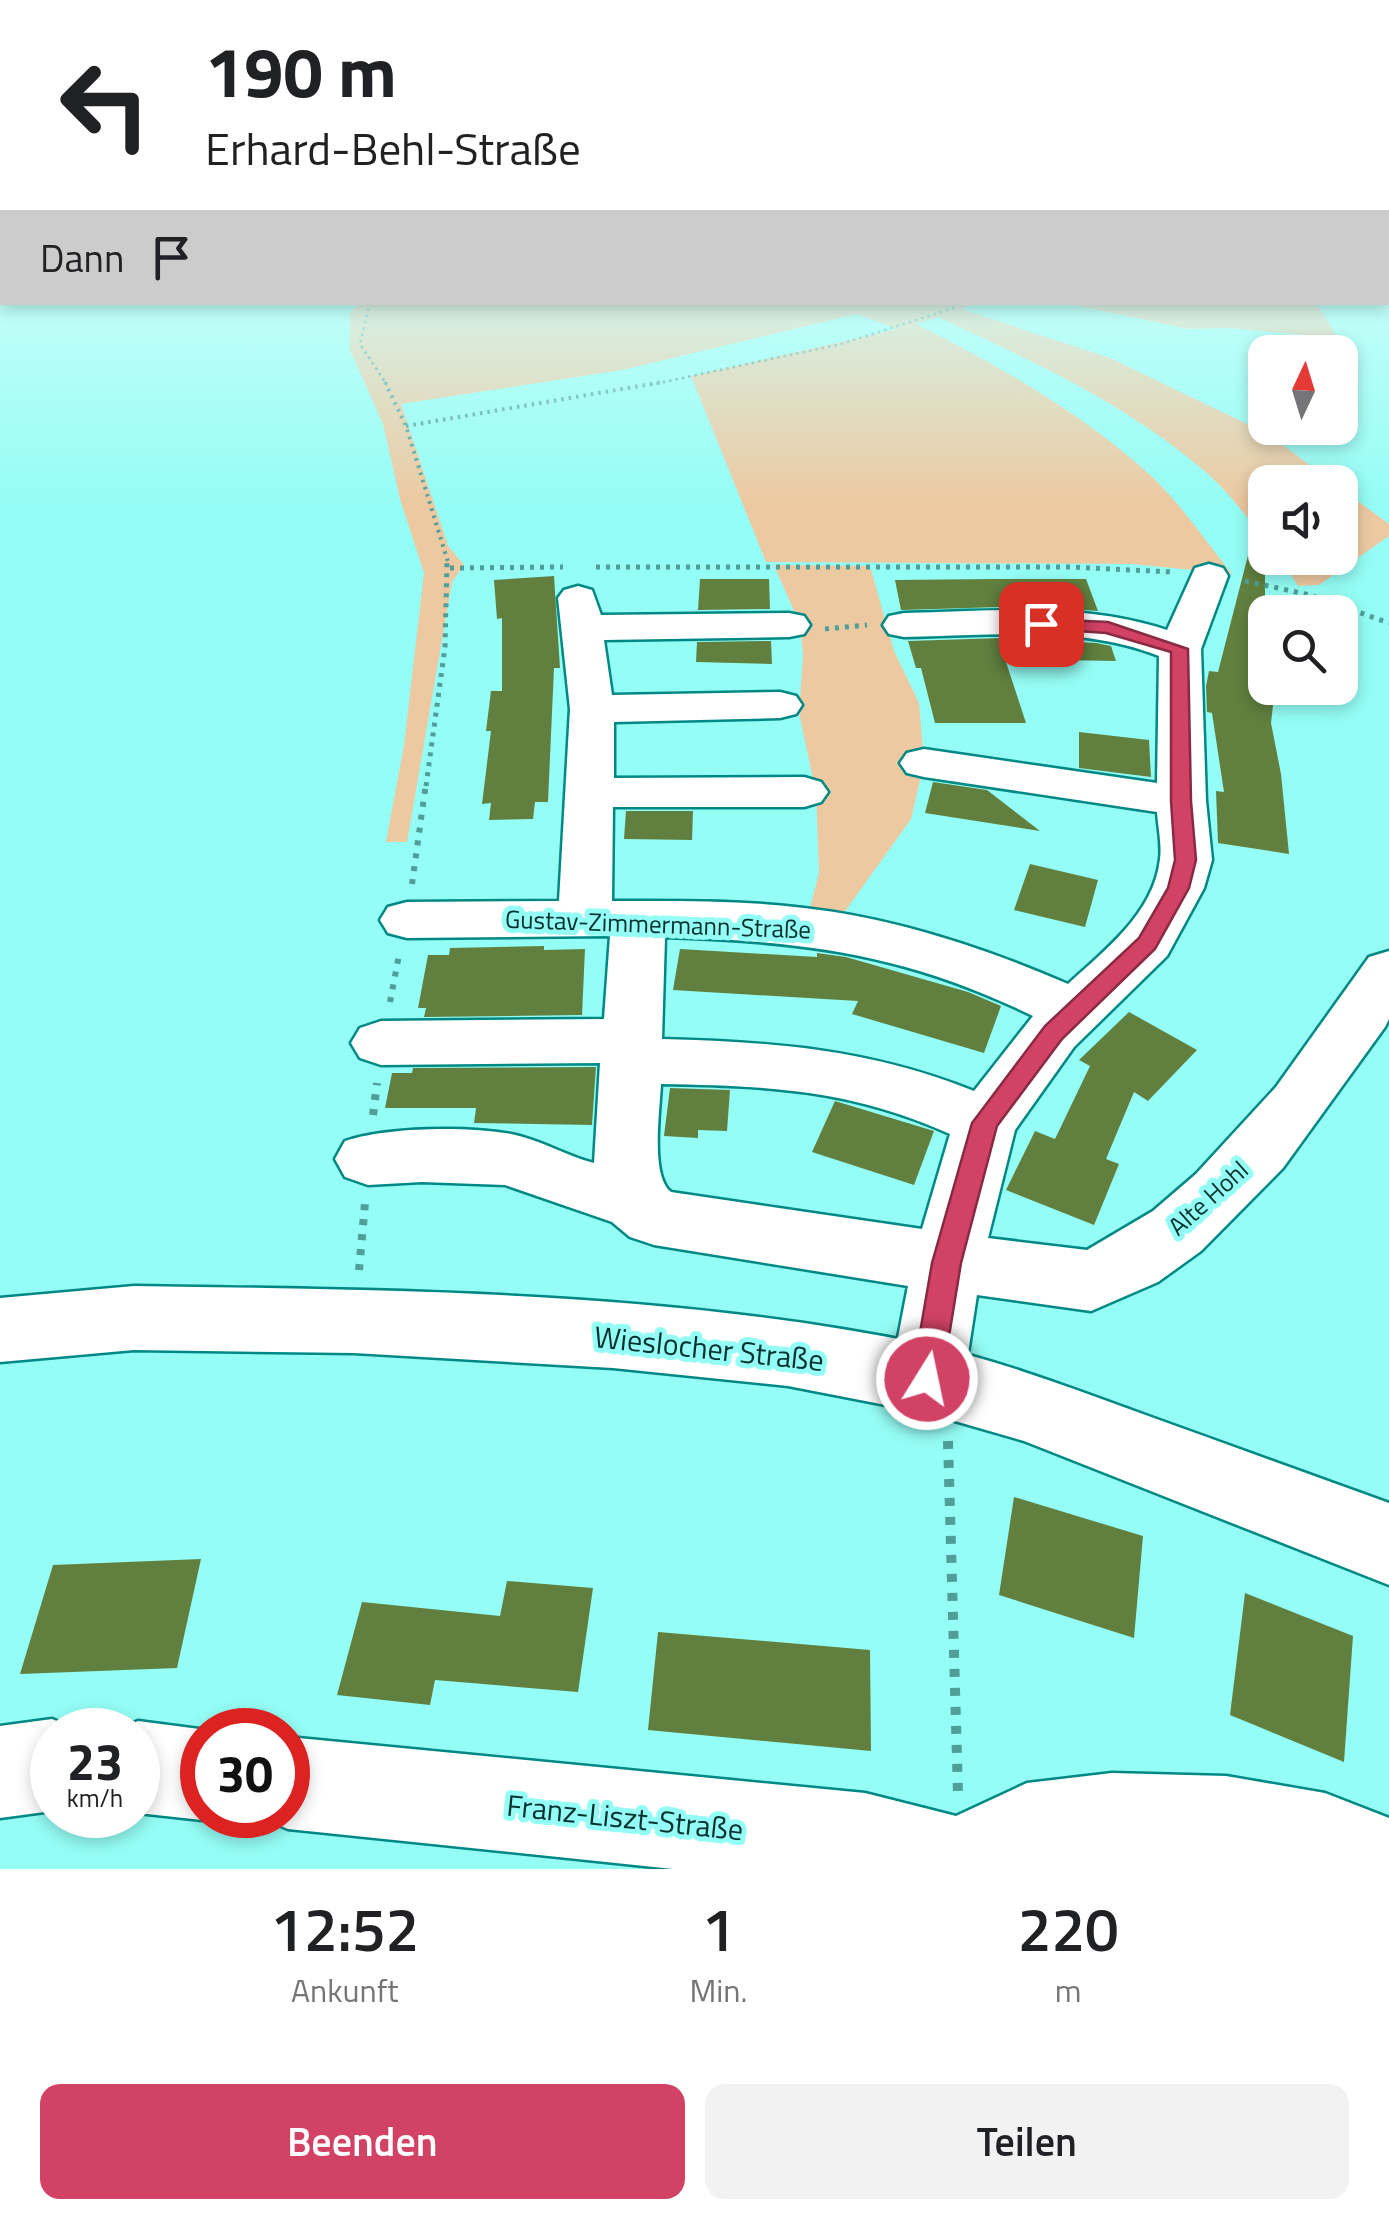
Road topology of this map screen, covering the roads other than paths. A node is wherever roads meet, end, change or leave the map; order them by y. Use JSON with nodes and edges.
{"nodes":[{"id":1,"x":1209,"y":576,"type":"road end"},
{"id":2,"x":789,"y":625,"type":"road end"},
{"id":3,"x":904,"y":625,"type":"road end"},
{"id":4,"x":1180,"y":649,"type":"junction"},
{"id":5,"x":780,"y":706,"type":"dead end"},
{"id":6,"x":592,"y":710,"type":"junction"},
{"id":7,"x":924,"y":763,"type":"dead end"},
{"id":8,"x":804,"y":792,"type":"dead end"},
{"id":9,"x":591,"y":793,"type":"junction"},
{"id":10,"x":1181,"y":801,"type":"junction"},
{"id":11,"x":612,"y":918,"type":"junction"},
{"id":12,"x":407,"y":920,"type":"road end"},
{"id":13,"x":1389,"y":971,"type":"edge"},
{"id":14,"x":1074,"y":1011,"type":"junction"},
{"id":15,"x":381,"y":1042,"type":"road end"},
{"id":16,"x":630,"y":1051,"type":"junction"},
{"id":17,"x":985,"y":1123,"type":"junction"},
{"id":18,"x":368,"y":1159,"type":"road end"},
{"id":19,"x":633,"y":1200,"type":"junction"},
{"id":20,"x":946,"y":1263,"type":"junction"},
{"id":21,"x":0,"y":1330,"type":"edge"},
{"id":22,"x":937,"y":1382,"type":"junction"},
{"id":23,"x":1389,"y":1544,"type":"edge"},
{"id":24,"x":30,"y":1768,"type":"edge"},
{"id":25,"x":0,"y":1772,"type":"edge"},
{"id":26,"x":310,"y":1785,"type":"edge"},
{"id":27,"x":1389,"y":1866,"type":"edge"},
{"id":28,"x":960,"y":1867,"type":"edge"}],
"edges":[{"from":1,"to":4,"type":"street"},
{"from":2,"to":6,"type":"street"},
{"from":3,"to":4,"type":"street"},
{"from":4,"to":10,"type":"street"},
{"from":5,"to":6,"type":"street"},
{"from":6,"to":9,"type":"street"},
{"from":7,"to":10,"type":"street"},
{"from":8,"to":9,"type":"street"},
{"from":9,"to":11,"type":"street"},
{"from":10,"to":14,"type":"street"},
{"from":11,"to":12,"type":"street","name":"Gustav-Zimmermann-Straße"},
{"from":11,"to":14,"type":"street","name":"Gustav-Zimmermann-Straße"},
{"from":11,"to":16,"type":"street"},
{"from":13,"to":20,"type":"street","name":"Alte Hohl"},
{"from":14,"to":17,"type":"street"},
{"from":15,"to":16,"type":"street"},
{"from":16,"to":17,"type":"street"},
{"from":16,"to":19,"type":"street"},
{"from":17,"to":20,"type":"street"},
{"from":18,"to":19,"type":"street","name":"Alte Hohl"},
{"from":19,"to":20,"type":"street","name":"Alte Hohl"},
{"from":20,"to":22,"type":"street"},
{"from":21,"to":22,"type":"street","name":"Wieslocher Straße"},
{"from":22,"to":23,"type":"street","name":"Wieslocher Straße"},
{"from":24,"to":25,"type":"street"},
{"from":26,"to":28,"type":"street","name":"Franz-Liszt-Straße"},
{"from":27,"to":28,"type":"street"}]}
